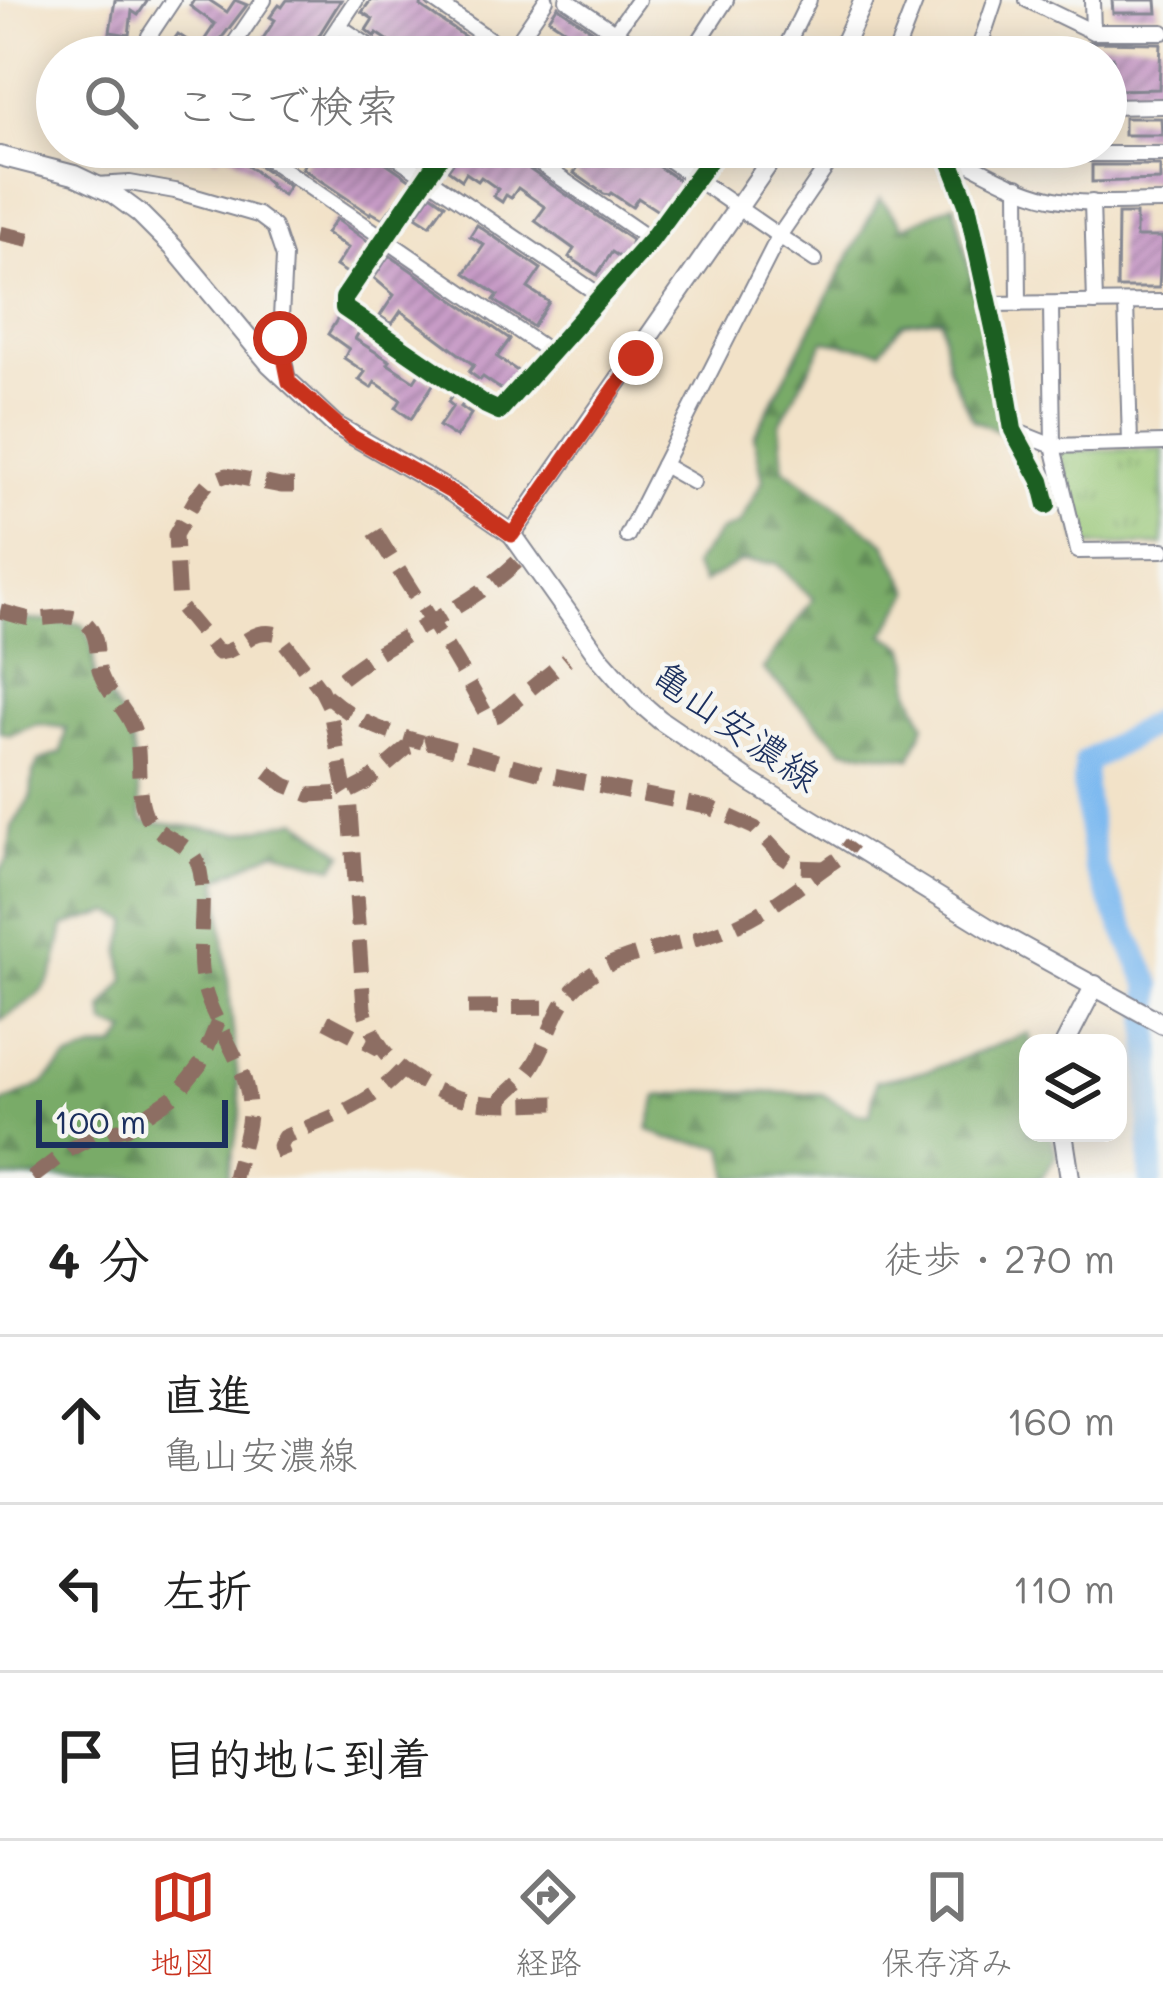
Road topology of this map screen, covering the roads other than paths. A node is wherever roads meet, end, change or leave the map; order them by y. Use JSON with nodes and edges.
{"nodes":[{"id":1,"x":173,"y":0,"type":"edge"},
{"id":2,"x":264,"y":0,"type":"edge"},
{"id":3,"x":356,"y":0,"type":"edge"},
{"id":4,"x":433,"y":0,"type":"edge"},
{"id":5,"x":546,"y":0,"type":"edge"},
{"id":6,"x":567,"y":0,"type":"edge"},
{"id":7,"x":638,"y":0,"type":"edge"},
{"id":8,"x":726,"y":0,"type":"edge"},
{"id":9,"x":809,"y":0,"type":"edge"},
{"id":10,"x":864,"y":0,"type":"edge"},
{"id":11,"x":916,"y":0,"type":"edge"},
{"id":12,"x":994,"y":0,"type":"edge"},
{"id":13,"x":1027,"y":0,"type":"edge"},
{"id":14,"x":1092,"y":0,"type":"edge"},
{"id":15,"x":339,"y":26,"type":"junction"},
{"id":16,"x":615,"y":32,"type":"junction"},
{"id":17,"x":1093,"y":32,"type":"junction"},
{"id":18,"x":1163,"y":32,"type":"edge"},
{"id":19,"x":149,"y":36,"type":"edge"},
{"id":20,"x":239,"y":36,"type":"edge"},
{"id":21,"x":332,"y":36,"type":"edge"},
{"id":22,"x":354,"y":36,"type":"edge"},
{"id":23,"x":483,"y":36,"type":"edge"},
{"id":24,"x":524,"y":36,"type":"edge"},
{"id":25,"x":621,"y":36,"type":"edge"},
{"id":26,"x":703,"y":36,"type":"edge"},
{"id":27,"x":791,"y":36,"type":"edge"},
{"id":28,"x":848,"y":36,"type":"edge"},
{"id":29,"x":902,"y":36,"type":"edge"},
{"id":30,"x":983,"y":36,"type":"edge"},
{"id":31,"x":1163,"y":106,"type":"edge"},
{"id":32,"x":1127,"y":107,"type":"edge"},
{"id":33,"x":1127,"y":154,"type":"edge"},
{"id":34,"x":1163,"y":154,"type":"edge"},
{"id":35,"x":0,"y":156,"type":"edge"},
{"id":36,"x":36,"y":165,"type":"edge"},
{"id":37,"x":47,"y":168,"type":"edge"},
{"id":38,"x":283,"y":168,"type":"edge"},
{"id":39,"x":413,"y":168,"type":"edge"},
{"id":40,"x":432,"y":168,"type":"edge"},
{"id":41,"x":547,"y":168,"type":"edge"},
{"id":42,"x":681,"y":168,"type":"edge"},
{"id":43,"x":705,"y":168,"type":"edge"},
{"id":44,"x":766,"y":168,"type":"edge"},
{"id":45,"x":826,"y":168,"type":"edge"},
{"id":46,"x":953,"y":168,"type":"edge"},
{"id":47,"x":982,"y":168,"type":"edge"},
{"id":48,"x":426,"y":177,"type":"junction"},
{"id":49,"x":697,"y":179,"type":"junction"},
{"id":50,"x":96,"y":185,"type":"junction"},
{"id":51,"x":1018,"y":186,"type":"junction"},
{"id":52,"x":1092,"y":202,"type":"junction"},
{"id":53,"x":1163,"y":202,"type":"edge"},
{"id":54,"x":739,"y":208,"type":"junction"},
{"id":55,"x":779,"y":236,"type":"junction"},
{"id":56,"x":384,"y":238,"type":"junction"},
{"id":57,"x":651,"y":240,"type":"junction"},
{"id":58,"x":815,"y":260,"type":"dead end"},
{"id":59,"x":601,"y":296,"type":"junction"},
{"id":60,"x":1163,"y":302,"type":"edge"},
{"id":61,"x":1095,"y":303,"type":"junction"},
{"id":62,"x":1126,"y":303,"type":"junction"},
{"id":63,"x":989,"y":304,"type":"junction"},
{"id":64,"x":1019,"y":304,"type":"junction"},
{"id":65,"x":1051,"y":305,"type":"junction"},
{"id":66,"x":551,"y":353,"type":"junction"},
{"id":67,"x":289,"y":382,"type":"junction"},
{"id":68,"x":1013,"y":430,"type":"junction"},
{"id":69,"x":1130,"y":443,"type":"junction"},
{"id":70,"x":1163,"y":443,"type":"edge"},
{"id":71,"x":1053,"y":446,"type":"junction"},
{"id":72,"x":663,"y":465,"type":"junction"},
{"id":73,"x":693,"y":482,"type":"dead end"},
{"id":74,"x":1047,"y":505,"type":"dead end"},
{"id":75,"x":512,"y":535,"type":"junction"},
{"id":76,"x":627,"y":536,"type":"dead end"},
{"id":77,"x":1163,"y":550,"type":"edge"},
{"id":78,"x":1095,"y":985,"type":"junction"},
{"id":79,"x":1162,"y":1024,"type":"edge"},
{"id":80,"x":1070,"y":1034,"type":"edge"},
{"id":81,"x":1064,"y":1142,"type":"edge"},
{"id":82,"x":1070,"y":1178,"type":"edge"}],
"edges":[{"from":1,"to":19,"type":"street"},
{"from":2,"to":20,"type":"street"},
{"from":3,"to":15,"type":"street"},
{"from":4,"to":23,"type":"street"},
{"from":5,"to":24,"type":"street"},
{"from":6,"to":16,"type":"street"},
{"from":7,"to":16,"type":"street"},
{"from":8,"to":26,"type":"street"},
{"from":9,"to":27,"type":"street"},
{"from":10,"to":28,"type":"main road"},
{"from":11,"to":29,"type":"street"},
{"from":12,"to":30,"type":"street"},
{"from":13,"to":17,"type":"street"},
{"from":14,"to":17,"type":"street"},
{"from":15,"to":21,"type":"street"},
{"from":15,"to":22,"type":"street"},
{"from":16,"to":25,"type":"street"},
{"from":17,"to":18,"type":"street"},
{"from":31,"to":32,"type":"street"},
{"from":33,"to":34,"type":"street"},
{"from":35,"to":36,"type":"main road","name":"亀山安濃線"},
{"from":37,"to":50,"type":"main road","name":"亀山安濃線"},
{"from":38,"to":56,"type":"street"},
{"from":39,"to":48,"type":"street"},
{"from":40,"to":48,"type":"street"},
{"from":41,"to":57,"type":"street"},
{"from":42,"to":49,"type":"street"},
{"from":43,"to":49,"type":"street"},
{"from":44,"to":54,"type":"main road"},
{"from":45,"to":55,"type":"street"},
{"from":46,"to":63,"type":"street"},
{"from":47,"to":51,"type":"street"},
{"from":48,"to":56,"type":"street"},
{"from":48,"to":59,"type":"street"},
{"from":49,"to":54,"type":"street"},
{"from":49,"to":57,"type":"street"},
{"from":50,"to":67,"type":"main road","name":"亀山安濃線"},
{"from":50,"to":67,"type":"street"},
{"from":51,"to":52,"type":"street"},
{"from":51,"to":64,"type":"street"},
{"from":52,"to":53,"type":"street"},
{"from":52,"to":61,"type":"street"},
{"from":54,"to":55,"type":"street"},
{"from":54,"to":75,"type":"main road"},
{"from":55,"to":58,"type":"street"},
{"from":55,"to":72,"type":"street"},
{"from":56,"to":66,"type":"street"},
{"from":56,"to":66,"type":"street"},
{"from":57,"to":59,"type":"street"},
{"from":59,"to":66,"type":"street"},
{"from":60,"to":62,"type":"street"},
{"from":61,"to":62,"type":"street"},
{"from":61,"to":65,"type":"street"},
{"from":62,"to":69,"type":"street"},
{"from":63,"to":64,"type":"street"},
{"from":63,"to":68,"type":"street"},
{"from":64,"to":65,"type":"street"},
{"from":65,"to":71,"type":"street"},
{"from":67,"to":75,"type":"main road","name":"亀山安濃線"},
{"from":68,"to":71,"type":"street"},
{"from":68,"to":74,"type":"street"},
{"from":69,"to":70,"type":"street"},
{"from":69,"to":71,"type":"street"},
{"from":71,"to":77,"type":"street"},
{"from":72,"to":73,"type":"street"},
{"from":72,"to":76,"type":"street"},
{"from":75,"to":78,"type":"main road","name":"亀山安濃線"},
{"from":78,"to":79,"type":"main road","name":"亀山安濃線"},
{"from":78,"to":80,"type":"main road"},
{"from":81,"to":82,"type":"main road"}]}
